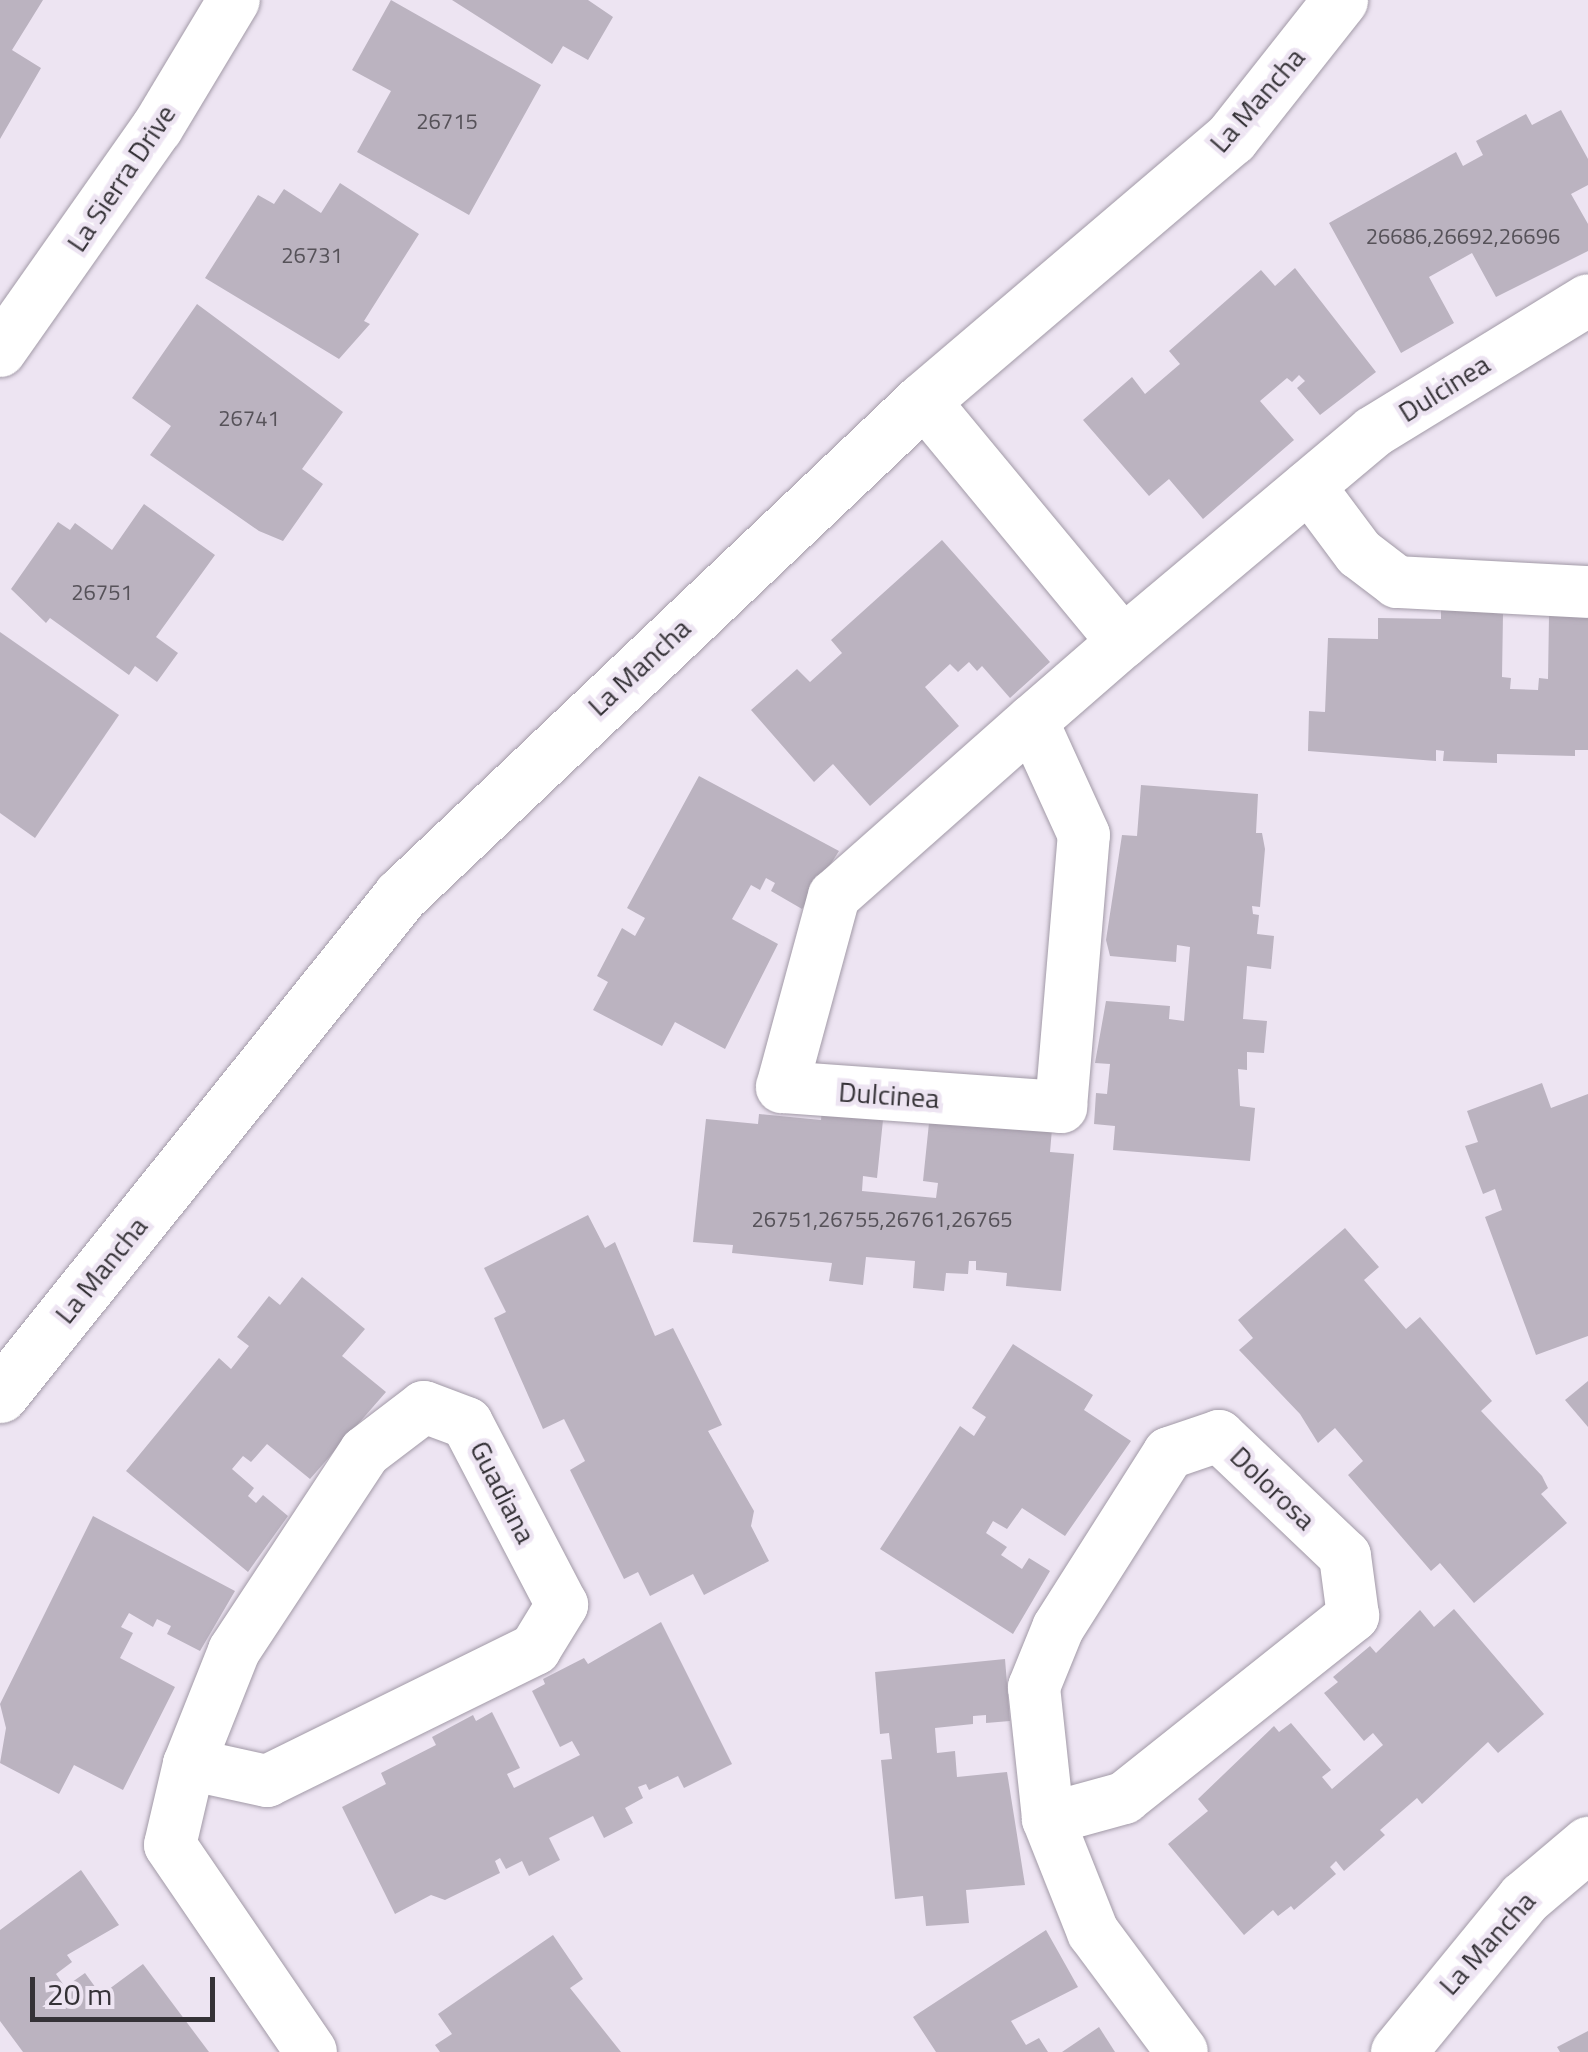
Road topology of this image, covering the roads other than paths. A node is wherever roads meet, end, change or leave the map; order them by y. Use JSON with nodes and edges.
{"nodes":[{"id":1,"x":234,"y":0,"type":"edge"},
{"id":2,"x":1340,"y":0,"type":"edge"},
{"id":3,"x":1588,"y":300,"type":"edge"},
{"id":4,"x":0,"y":351,"type":"edge"},
{"id":5,"x":922,"y":400,"type":"junction"},
{"id":6,"x":1308,"y":486,"type":"junction"},
{"id":7,"x":1588,"y":592,"type":"edge"},
{"id":8,"x":1123,"y":642,"type":"junction"},
{"id":9,"x":1032,"y":722,"type":"junction"},
{"id":10,"x":0,"y":1395,"type":"edge"},
{"id":11,"x":189,"y":1764,"type":"junction"},
{"id":12,"x":1048,"y":1819,"type":"junction"},
{"id":13,"x":1588,"y":1844,"type":"edge"},
{"id":14,"x":311,"y":2052,"type":"edge"},
{"id":15,"x":1182,"y":2052,"type":"edge"},
{"id":16,"x":1398,"y":2052,"type":"edge"}],
"edges":[{"from":1,"to":4,"type":"street","name":"La Sierra Drive"},
{"from":2,"to":5,"type":"street","name":"La Mancha"},
{"from":3,"to":6,"type":"street","name":"Dulcinea"},
{"from":5,"to":8,"type":"street"},
{"from":5,"to":10,"type":"street","name":"La Mancha"},
{"from":6,"to":7,"type":"street"},
{"from":6,"to":8,"type":"street","name":"Dulcinea"},
{"from":8,"to":9,"type":"street","name":"Dulcinea"},
{"from":9,"to":9,"type":"street","name":"Dulcinea"},
{"from":11,"to":11,"type":"street","name":"Guadiana"},
{"from":11,"to":14,"type":"street","name":"Guadiana"},
{"from":12,"to":12,"type":"street","name":"Dolorosa"},
{"from":12,"to":15,"type":"street","name":"Dolorosa"},
{"from":13,"to":16,"type":"street","name":"La Mancha"}]}
